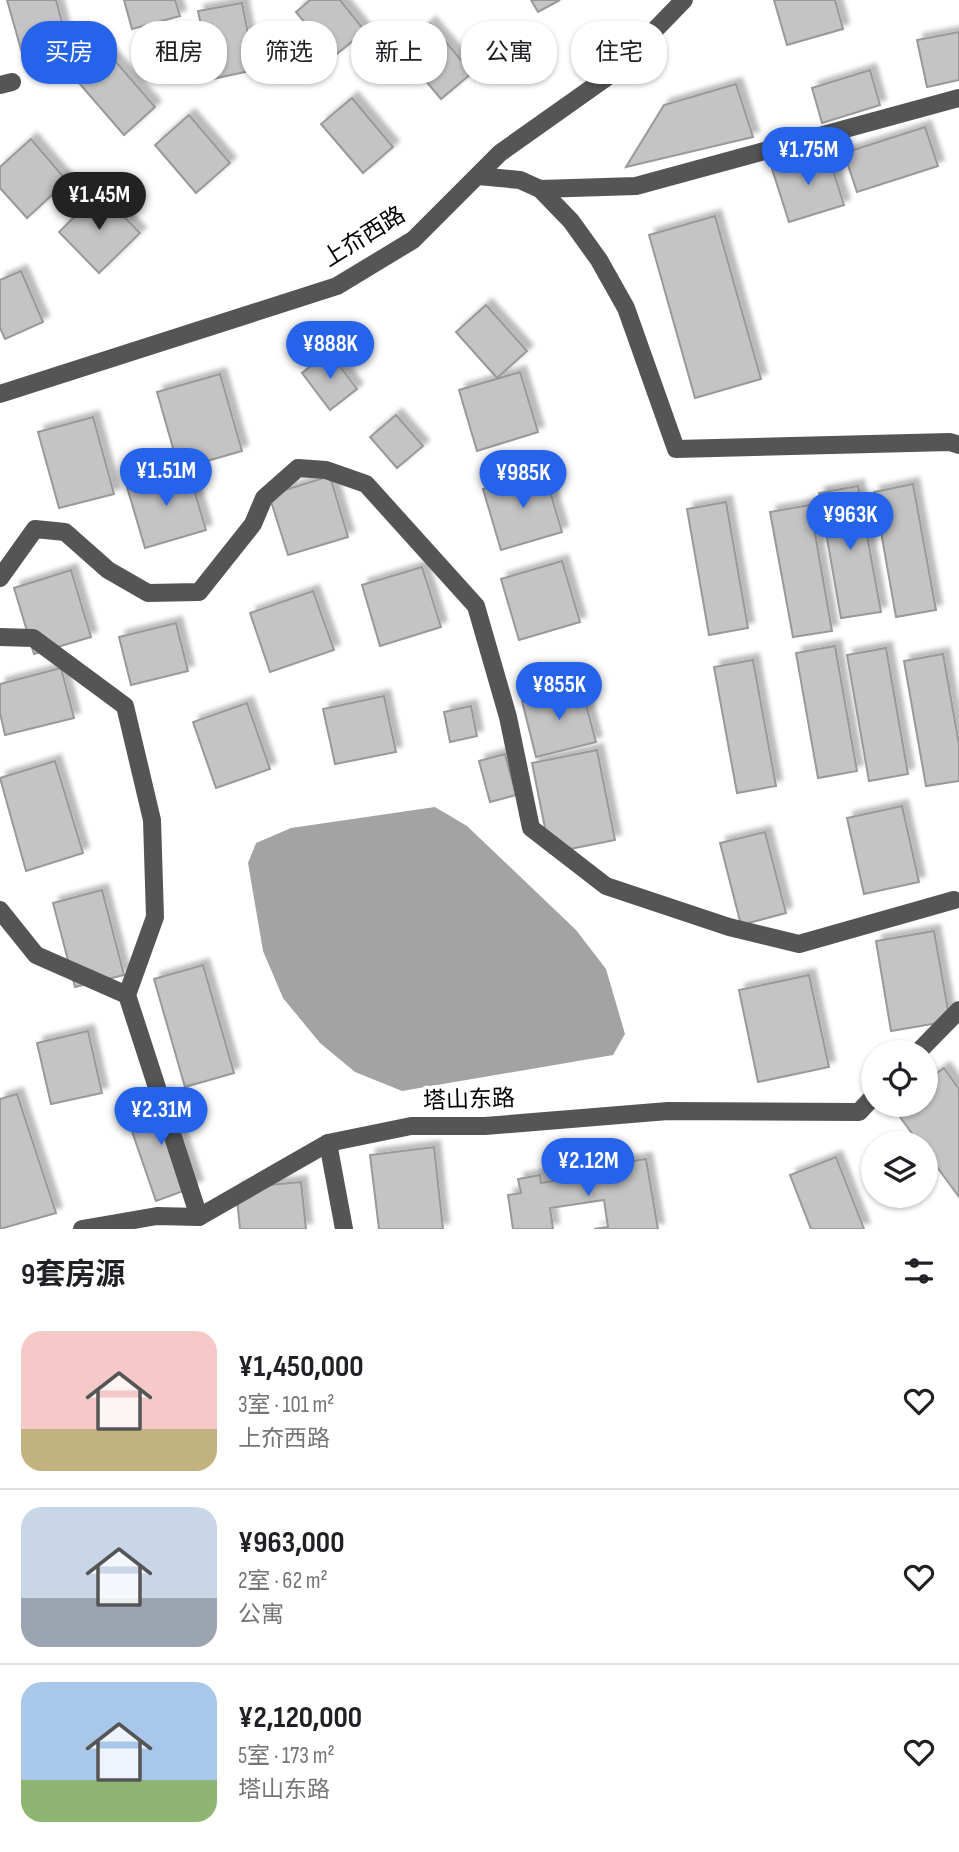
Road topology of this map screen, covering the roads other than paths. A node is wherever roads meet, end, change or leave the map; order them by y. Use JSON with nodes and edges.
{"nodes":[{"id":1,"x":684,"y":0,"type":"edge"},
{"id":2,"x":959,"y":98,"type":"edge"},
{"id":3,"x":478,"y":176,"type":"junction"},
{"id":4,"x":540,"y":189,"type":"junction"},
{"id":5,"x":0,"y":394,"type":"edge"},
{"id":6,"x":959,"y":445,"type":"edge"},
{"id":7,"x":0,"y":578,"type":"edge"},
{"id":8,"x":0,"y":637,"type":"edge"},
{"id":9,"x":954,"y":900,"type":"dead end"},
{"id":10,"x":0,"y":910,"type":"edge"},
{"id":11,"x":127,"y":995,"type":"junction"},
{"id":12,"x":959,"y":1010,"type":"edge"},
{"id":13,"x":930,"y":1040,"type":"edge"},
{"id":14,"x":861,"y":1110,"type":"edge"},
{"id":15,"x":328,"y":1143,"type":"junction"},
{"id":16,"x":199,"y":1217,"type":"junction"},
{"id":17,"x":82,"y":1229,"type":"edge"},
{"id":18,"x":344,"y":1229,"type":"edge"}],
"edges":[{"from":1,"to":3,"type":"street","name":"上夼西路"},
{"from":2,"to":4,"type":"street"},
{"from":3,"to":4,"type":"street"},
{"from":3,"to":5,"type":"street","name":"上夼西路"},
{"from":4,"to":6,"type":"street"},
{"from":7,"to":9,"type":"street"},
{"from":8,"to":11,"type":"street"},
{"from":10,"to":11,"type":"street"},
{"from":11,"to":16,"type":"street"},
{"from":12,"to":13,"type":"street"},
{"from":14,"to":15,"type":"street","name":"塔山东路"},
{"from":15,"to":16,"type":"street","name":"塔山东路"},
{"from":15,"to":18,"type":"street"},
{"from":16,"to":17,"type":"street"}]}
